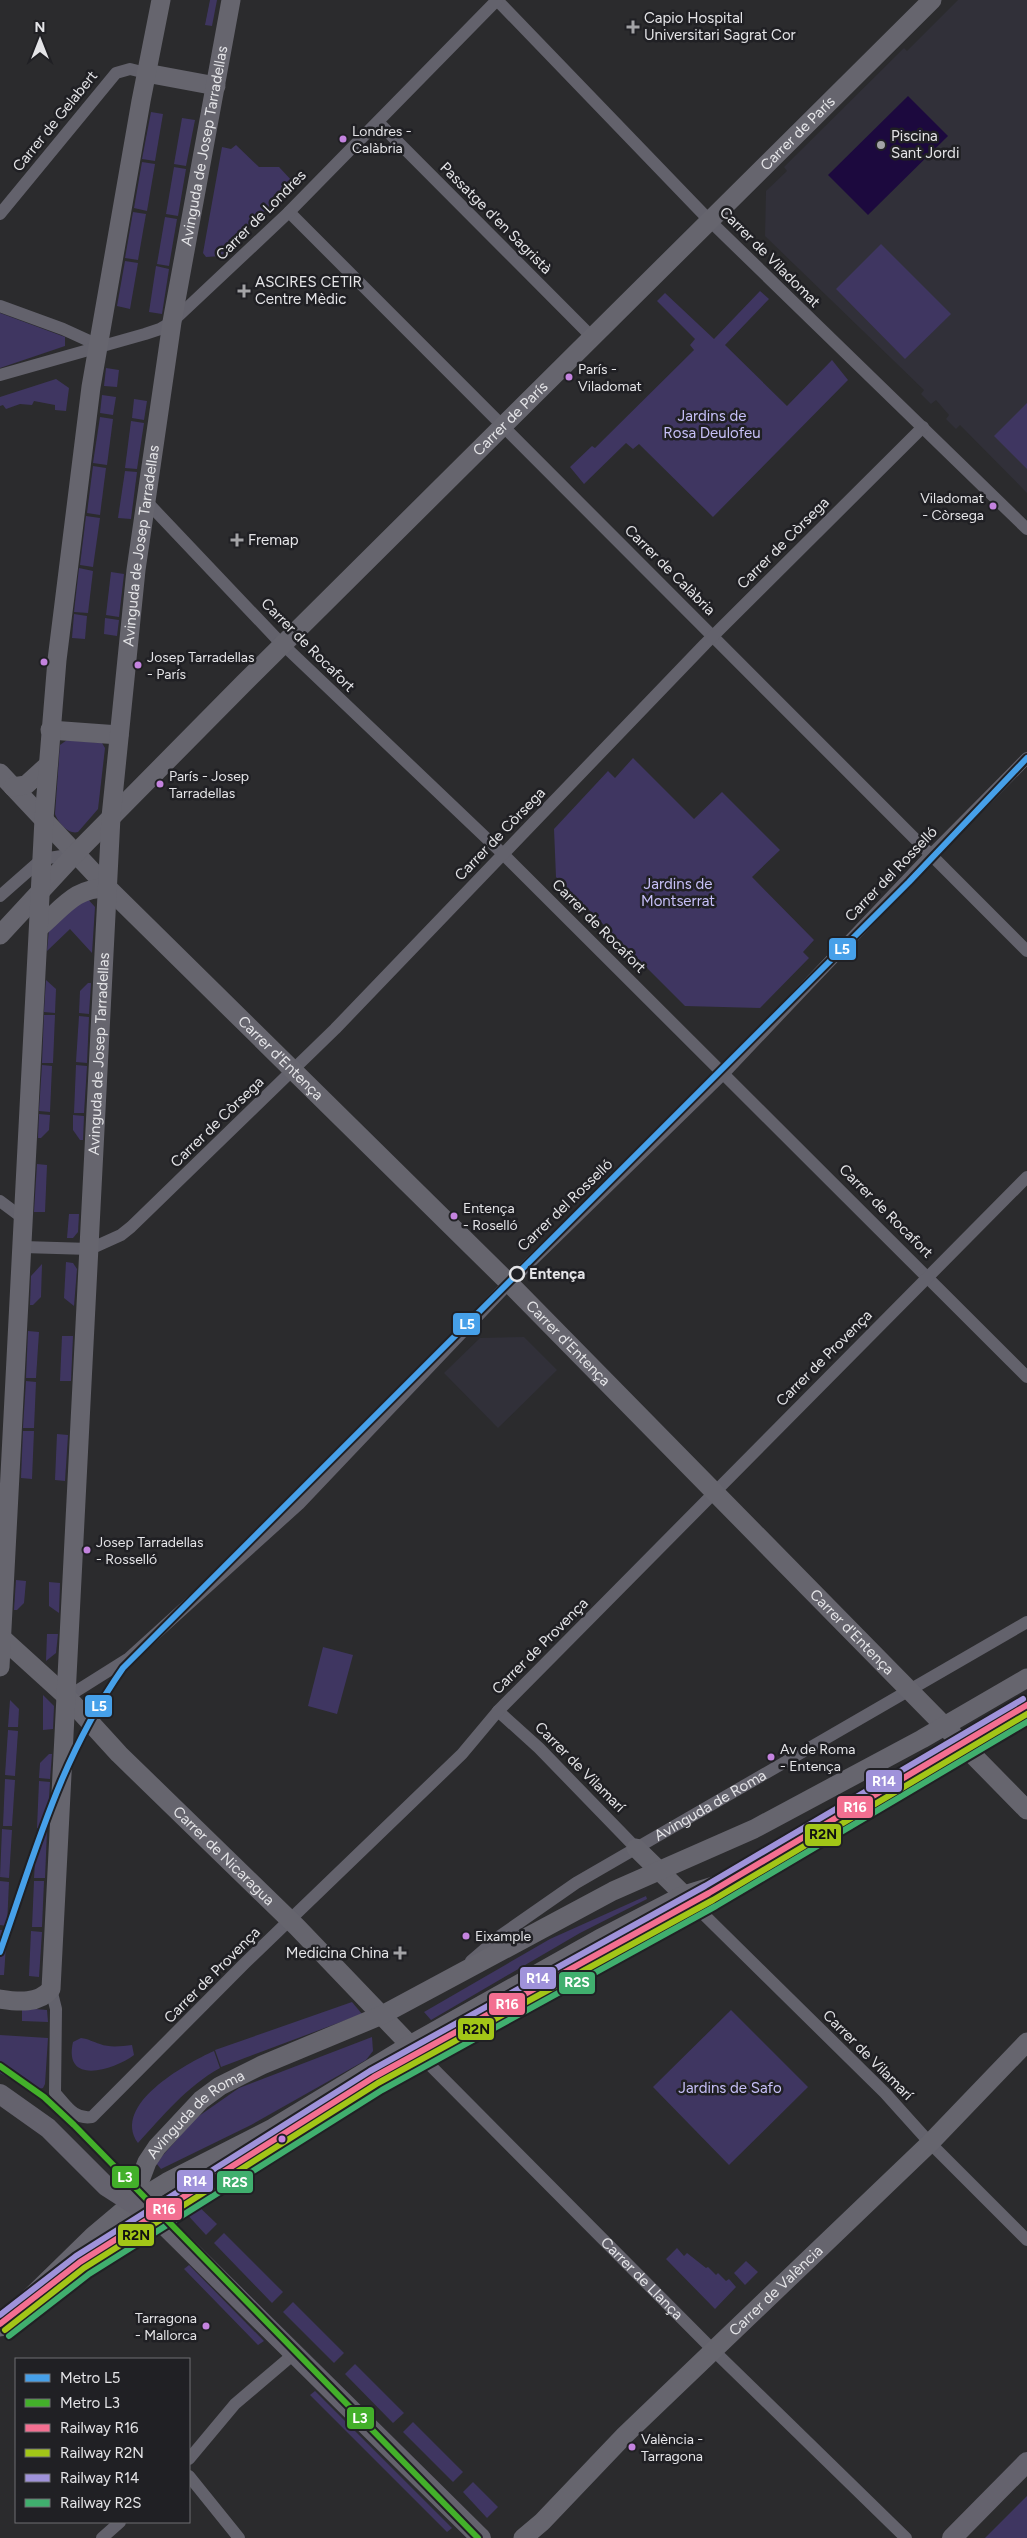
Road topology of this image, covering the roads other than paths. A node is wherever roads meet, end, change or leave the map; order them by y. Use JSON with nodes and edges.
{"nodes":[{"id":1,"x":161,"y":0,"type":"edge"},
{"id":2,"x":232,"y":0,"type":"edge"},
{"id":3,"x":497,"y":0,"type":"edge"},
{"id":4,"x":929,"y":1,"type":"edge"},
{"id":5,"x":146,"y":73,"type":"junction"},
{"id":6,"x":216,"y":86,"type":"junction"},
{"id":7,"x":378,"y":122,"type":"junction"},
{"id":8,"x":288,"y":212,"type":"junction"},
{"id":9,"x":0,"y":214,"type":"edge"},
{"id":10,"x":710,"y":221,"type":"junction"},
{"id":11,"x":0,"y":306,"type":"edge"},
{"id":12,"x":172,"y":322,"type":"junction"},
{"id":13,"x":592,"y":338,"type":"junction"},
{"id":14,"x":98,"y":346,"type":"junction"},
{"id":15,"x":0,"y":375,"type":"edge"},
{"id":16,"x":502,"y":424,"type":"junction"},
{"id":17,"x":923,"y":427,"type":"junction"},
{"id":18,"x":146,"y":500,"type":"junction"},
{"id":19,"x":1027,"y":529,"type":"edge"},
{"id":20,"x":713,"y":636,"type":"junction"},
{"id":21,"x":283,"y":644,"type":"junction"},
{"id":22,"x":50,"y":730,"type":"junction"},
{"id":23,"x":119,"y":735,"type":"junction"},
{"id":24,"x":1027,"y":758,"type":"edge"},
{"id":25,"x":48,"y":766,"type":"junction"},
{"id":26,"x":0,"y":773,"type":"edge"},
{"id":27,"x":13,"y":787,"type":"junction"},
{"id":28,"x":111,"y":817,"type":"junction"},
{"id":29,"x":44,"y":819,"type":"junction"},
{"id":30,"x":75,"y":854,"type":"junction"},
{"id":31,"x":503,"y":854,"type":"junction"},
{"id":32,"x":931,"y":855,"type":"junction"},
{"id":33,"x":42,"y":858,"type":"junction"},
{"id":34,"x":108,"y":888,"type":"junction"},
{"id":35,"x":40,"y":890,"type":"junction"},
{"id":36,"x":0,"y":896,"type":"edge"},
{"id":37,"x":39,"y":928,"type":"junction"},
{"id":38,"x":0,"y":935,"type":"edge"},
{"id":39,"x":1027,"y":951,"type":"edge"},
{"id":40,"x":294,"y":1071,"type":"junction"},
{"id":41,"x":724,"y":1072,"type":"junction"},
{"id":42,"x":1027,"y":1177,"type":"edge"},
{"id":43,"x":0,"y":1201,"type":"edge"},
{"id":44,"x":24,"y":1219,"type":"junction"},
{"id":45,"x":23,"y":1247,"type":"junction"},
{"id":46,"x":90,"y":1249,"type":"junction"},
{"id":47,"x":929,"y":1277,"type":"junction"},
{"id":48,"x":509,"y":1283,"type":"junction"},
{"id":49,"x":1027,"y":1377,"type":"edge"},
{"id":50,"x":715,"y":1493,"type":"junction"},
{"id":51,"x":1027,"y":1622,"type":"edge"},
{"id":52,"x":1,"y":1637,"type":"edge"},
{"id":53,"x":0,"y":1667,"type":"edge"},
{"id":54,"x":1027,"y":1678,"type":"edge"},
{"id":55,"x":908,"y":1691,"type":"junction"},
{"id":56,"x":67,"y":1697,"type":"junction"},
{"id":57,"x":498,"y":1711,"type":"junction"},
{"id":58,"x":1027,"y":1711,"type":"edge"},
{"id":59,"x":944,"y":1726,"type":"junction"},
{"id":60,"x":965,"y":1747,"type":"junction"},
{"id":61,"x":1027,"y":1810,"type":"edge"},
{"id":62,"x":636,"y":1848,"type":"junction"},
{"id":63,"x":659,"y":1871,"type":"junction"},
{"id":64,"x":684,"y":1895,"type":"junction"},
{"id":65,"x":291,"y":1921,"type":"junction"},
{"id":66,"x":456,"y":1974,"type":"junction"},
{"id":67,"x":51,"y":1989,"type":"junction"},
{"id":68,"x":0,"y":1999,"type":"edge"},
{"id":69,"x":382,"y":2015,"type":"junction"},
{"id":70,"x":1027,"y":2042,"type":"edge"},
{"id":71,"x":410,"y":2045,"type":"junction"},
{"id":72,"x":7,"y":2099,"type":"edge"},
{"id":73,"x":69,"y":2109,"type":"joint"},
{"id":74,"x":930,"y":2143,"type":"junction"},
{"id":75,"x":130,"y":2204,"type":"junction"},
{"id":76,"x":1027,"y":2240,"type":"edge"},
{"id":77,"x":0,"y":2327,"type":"edge"},
{"id":78,"x":713,"y":2350,"type":"junction"},
{"id":79,"x":295,"y":2354,"type":"junction"},
{"id":80,"x":190,"y":2459,"type":"edge"},
{"id":81,"x":1027,"y":2462,"type":"edge"},
{"id":82,"x":190,"y":2477,"type":"edge"},
{"id":83,"x":119,"y":2523,"type":"edge"},
{"id":84,"x":102,"y":2538,"type":"edge"},
{"id":85,"x":239,"y":2538,"type":"edge"},
{"id":86,"x":482,"y":2538,"type":"edge"},
{"id":87,"x":523,"y":2538,"type":"edge"},
{"id":88,"x":906,"y":2538,"type":"edge"},
{"id":89,"x":952,"y":2538,"type":"edge"}],
"edges":[{"from":1,"to":5,"type":"main road"},
{"from":2,"to":6,"type":"main road","name":"Avinguda de Josep Tarradellas"},
{"from":3,"to":7,"type":"street","name":"Carrer de Londres"},
{"from":3,"to":10,"type":"street","name":"Carrer de Viladomat"},
{"from":4,"to":10,"type":"main road","name":"Carrer de París"},
{"from":5,"to":6,"type":"main road"},
{"from":5,"to":9,"type":"street","name":"Carrer de Gelabert"},
{"from":5,"to":14,"type":"main road"},
{"from":6,"to":12,"type":"main road","name":"Avinguda de Josep Tarradellas"},
{"from":7,"to":8,"type":"street","name":"Carrer de Londres"},
{"from":7,"to":13,"type":"street","name":"Passatge d'en Sagristà"},
{"from":8,"to":12,"type":"street","name":"Carrer de Londres"},
{"from":8,"to":16,"type":"street","name":"Carrer de Calàbria"},
{"from":10,"to":13,"type":"main road","name":"Carrer de París"},
{"from":10,"to":17,"type":"street","name":"Carrer de Viladomat"},
{"from":11,"to":14,"type":"street"},
{"from":12,"to":14,"type":"street","name":"Carrer de Londres"},
{"from":12,"to":18,"type":"main road","name":"Avinguda de Josep Tarradellas"},
{"from":13,"to":16,"type":"main road","name":"Carrer de París"},
{"from":14,"to":15,"type":"street","name":"Carrer de Londres"},
{"from":14,"to":22,"type":"main road"},
{"from":16,"to":20,"type":"street","name":"Carrer de Calàbria"},
{"from":16,"to":21,"type":"main road","name":"Carrer de París"},
{"from":17,"to":19,"type":"street","name":"Carrer de Viladomat"},
{"from":17,"to":20,"type":"street","name":"Carrer de Còrsega"},
{"from":18,"to":21,"type":"street","name":"Carrer de Rocafort"},
{"from":18,"to":23,"type":"main road","name":"Avinguda de Josep Tarradellas"},
{"from":20,"to":31,"type":"street","name":"Carrer de Còrsega"},
{"from":20,"to":32,"type":"street","name":"Carrer de Calàbria"},
{"from":21,"to":28,"type":"main road","name":"Carrer de París"},
{"from":21,"to":31,"type":"street","name":"Carrer de Rocafort"},
{"from":22,"to":23,"type":"main road"},
{"from":22,"to":25,"type":"main road"},
{"from":23,"to":28,"type":"main road","name":"Avinguda de Josep Tarradellas"},
{"from":24,"to":32,"type":"street","name":"Carrer del Rosselló"},
{"from":25,"to":27,"type":"main road"},
{"from":25,"to":29,"type":"main road"},
{"from":26,"to":27,"type":"main road","name":"Carrer d'Entença"},
{"from":27,"to":29,"type":"main road","name":"Carrer d'Entença"},
{"from":28,"to":30,"type":"main road","name":"Carrer de París"},
{"from":28,"to":34,"type":"main road","name":"Avinguda de Josep Tarradellas"},
{"from":29,"to":30,"type":"main road","name":"Carrer d'Entença"},
{"from":29,"to":33,"type":"main road"},
{"from":30,"to":33,"type":"street"},
{"from":30,"to":34,"type":"main road","name":"Carrer d'Entença"},
{"from":30,"to":35,"type":"main road"},
{"from":31,"to":40,"type":"street","name":"Carrer de Còrsega"},
{"from":31,"to":41,"type":"street","name":"Carrer de Rocafort"},
{"from":32,"to":39,"type":"street","name":"Carrer de Calàbria"},
{"from":32,"to":41,"type":"street","name":"Carrer del Rosselló"},
{"from":33,"to":35,"type":"main road"},
{"from":33,"to":36,"type":"street"},
{"from":34,"to":37,"type":"main road"},
{"from":34,"to":40,"type":"main road","name":"Carrer d'Entença"},
{"from":34,"to":46,"type":"main road","name":"Avinguda de Josep Tarradellas"},
{"from":35,"to":37,"type":"main road"},
{"from":35,"to":38,"type":"main road"},
{"from":37,"to":44,"type":"main road"},
{"from":40,"to":46,"type":"street","name":"Carrer de Còrsega"},
{"from":40,"to":48,"type":"main road","name":"Carrer d'Entença"},
{"from":41,"to":47,"type":"street","name":"Carrer de Rocafort"},
{"from":41,"to":48,"type":"street","name":"Carrer del Rosselló"},
{"from":42,"to":47,"type":"street","name":"Carrer de Provença"},
{"from":43,"to":44,"type":"street"},
{"from":44,"to":45,"type":"main road"},
{"from":45,"to":46,"type":"street"},
{"from":45,"to":52,"type":"main road"},
{"from":46,"to":56,"type":"main road","name":"Avinguda de Josep Tarradellas"},
{"from":47,"to":49,"type":"street","name":"Carrer de Rocafort"},
{"from":47,"to":50,"type":"street","name":"Carrer de Provença"},
{"from":48,"to":50,"type":"main road","name":"Carrer d'Entença"},
{"from":48,"to":56,"type":"street","name":"Carrer del Rosselló"},
{"from":50,"to":55,"type":"main road","name":"Carrer d'Entença"},
{"from":50,"to":57,"type":"street","name":"Carrer de Provença"},
{"from":51,"to":55,"type":"street","name":"Avinguda de Roma"},
{"from":52,"to":53,"type":"main road"},
{"from":52,"to":56,"type":"main road","name":"Carrer de Nicaragua"},
{"from":54,"to":59,"type":"main road","name":"Avinguda de Roma"},
{"from":55,"to":59,"type":"main road","name":"Carrer d'Entença"},
{"from":55,"to":62,"type":"street","name":"Avinguda de Roma"},
{"from":56,"to":65,"type":"main road","name":"Carrer de Nicaragua"},
{"from":56,"to":67,"type":"main road","name":"Avinguda de Josep Tarradellas"},
{"from":57,"to":62,"type":"street","name":"Carrer de Vilamarí"},
{"from":57,"to":65,"type":"street","name":"Carrer de Provença"},
{"from":58,"to":60,"type":"main road","name":"Avinguda de Roma"},
{"from":59,"to":60,"type":"main road","name":"Carrer d'Entença"},
{"from":59,"to":63,"type":"main road","name":"Avinguda de Roma"},
{"from":60,"to":61,"type":"main road","name":"Carrer d'Entença"},
{"from":60,"to":64,"type":"main road","name":"Avinguda de Roma"},
{"from":62,"to":63,"type":"main road"},
{"from":62,"to":66,"type":"street","name":"Avinguda de Roma"},
{"from":63,"to":64,"type":"main road"},
{"from":63,"to":66,"type":"main road","name":"Avinguda de Roma"},
{"from":64,"to":71,"type":"main road","name":"Avinguda de Roma"},
{"from":64,"to":74,"type":"street","name":"Carrer de Vilamarí"},
{"from":65,"to":69,"type":"main road","name":"Carrer de Nicaragua"},
{"from":65,"to":73,"type":"street","name":"Carrer de Provença"},
{"from":66,"to":69,"type":"main road","name":"Avinguda de Roma"},
{"from":67,"to":68,"type":"main road"},
{"from":67,"to":73,"type":"street","name":"Avinguda de Josep Tarradellas"},
{"from":69,"to":71,"type":"main road","name":"Carrer de Llança"},
{"from":69,"to":75,"type":"main road","name":"Avinguda de Roma"},
{"from":70,"to":74,"type":"main road","name":"Carrer de València"},
{"from":71,"to":75,"type":"main road","name":"Avinguda de Roma"},
{"from":71,"to":78,"type":"street","name":"Carrer de Llança"},
{"from":72,"to":75,"type":"main road"},
{"from":74,"to":76,"type":"street","name":"Carrer de Vilamarí"},
{"from":74,"to":78,"type":"main road","name":"Carrer de València"},
{"from":75,"to":77,"type":"main road"},
{"from":75,"to":79,"type":"main road"},
{"from":78,"to":87,"type":"main road","name":"Carrer de València"},
{"from":78,"to":88,"type":"street","name":"Carrer de Llança"},
{"from":79,"to":80,"type":"street"},
{"from":79,"to":86,"type":"main road"},
{"from":81,"to":89,"type":"main road"},
{"from":82,"to":85,"type":"street"},
{"from":83,"to":84,"type":"street"}]}
